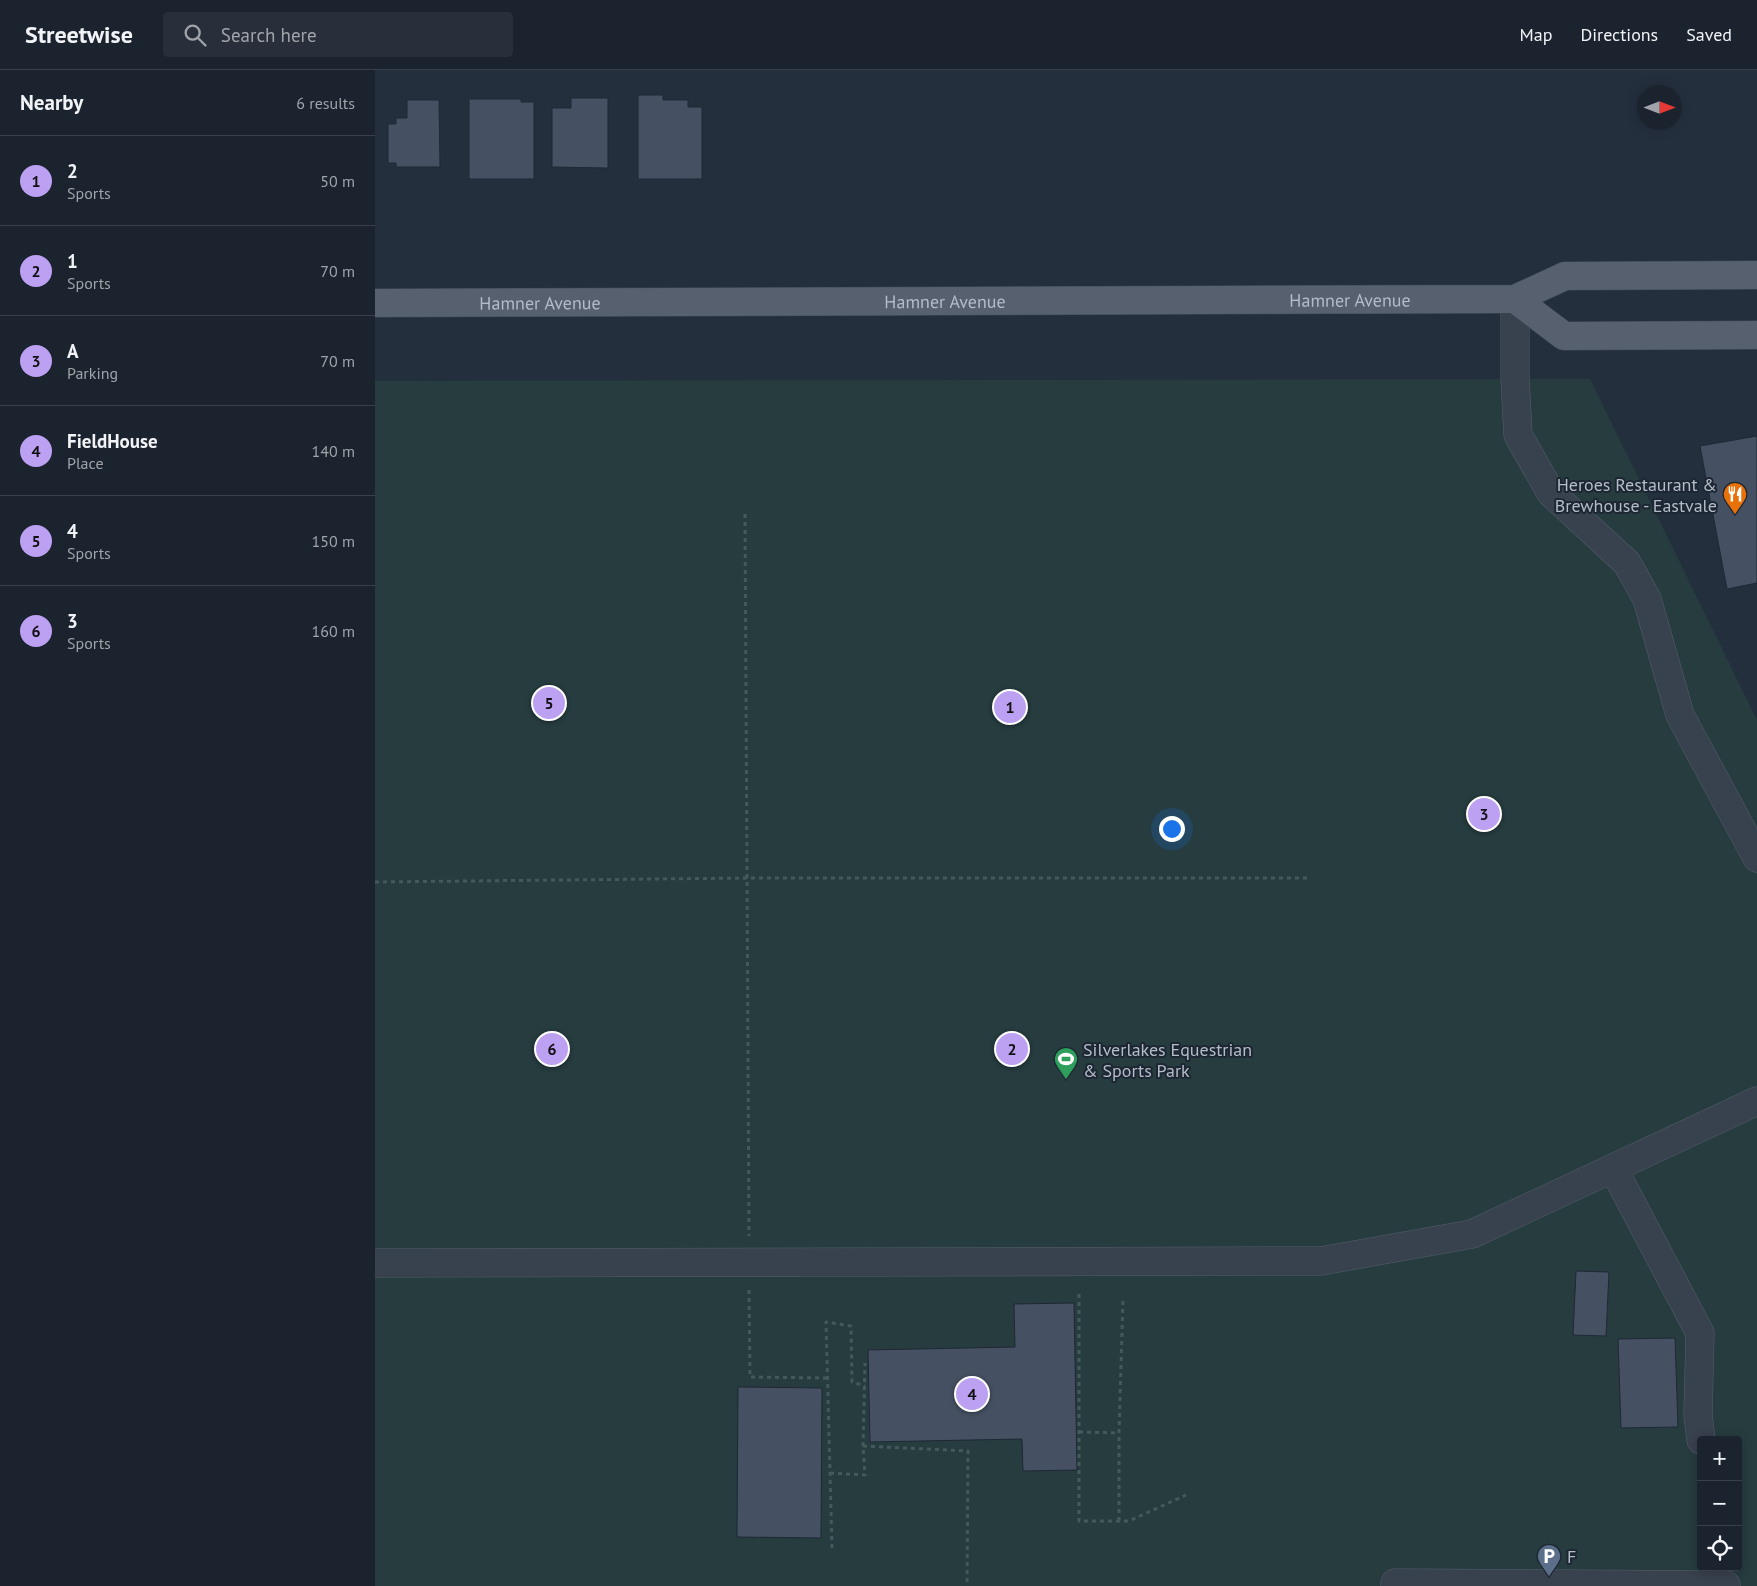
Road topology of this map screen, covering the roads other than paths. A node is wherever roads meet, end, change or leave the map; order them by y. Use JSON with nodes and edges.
{"nodes":[{"id":1,"x":1757,"y":275,"type":"edge"},
{"id":2,"x":1515,"y":298,"type":"junction"},
{"id":3,"x":375,"y":304,"type":"edge"},
{"id":4,"x":1757,"y":335,"type":"edge"},
{"id":5,"x":1757,"y":858,"type":"edge"},
{"id":6,"x":1757,"y":1101,"type":"edge"},
{"id":7,"x":1613,"y":1168,"type":"junction"},
{"id":8,"x":375,"y":1262,"type":"edge"},
{"id":9,"x":1701,"y":1436,"type":"edge"},
{"id":10,"x":1726,"y":1580,"type":"edge"},
{"id":11,"x":1395,"y":1586,"type":"edge"}],
"edges":[{"from":1,"to":2,"type":"main road","name":"Hamner Avenue"},
{"from":2,"to":3,"type":"main road","name":"Hamner Avenue"},
{"from":2,"to":4,"type":"main road"},
{"from":2,"to":5,"type":"lane"},
{"from":6,"to":7,"type":"lane"},
{"from":7,"to":8,"type":"lane"},
{"from":7,"to":9,"type":"lane"},
{"from":10,"to":11,"type":"lane"}]}
